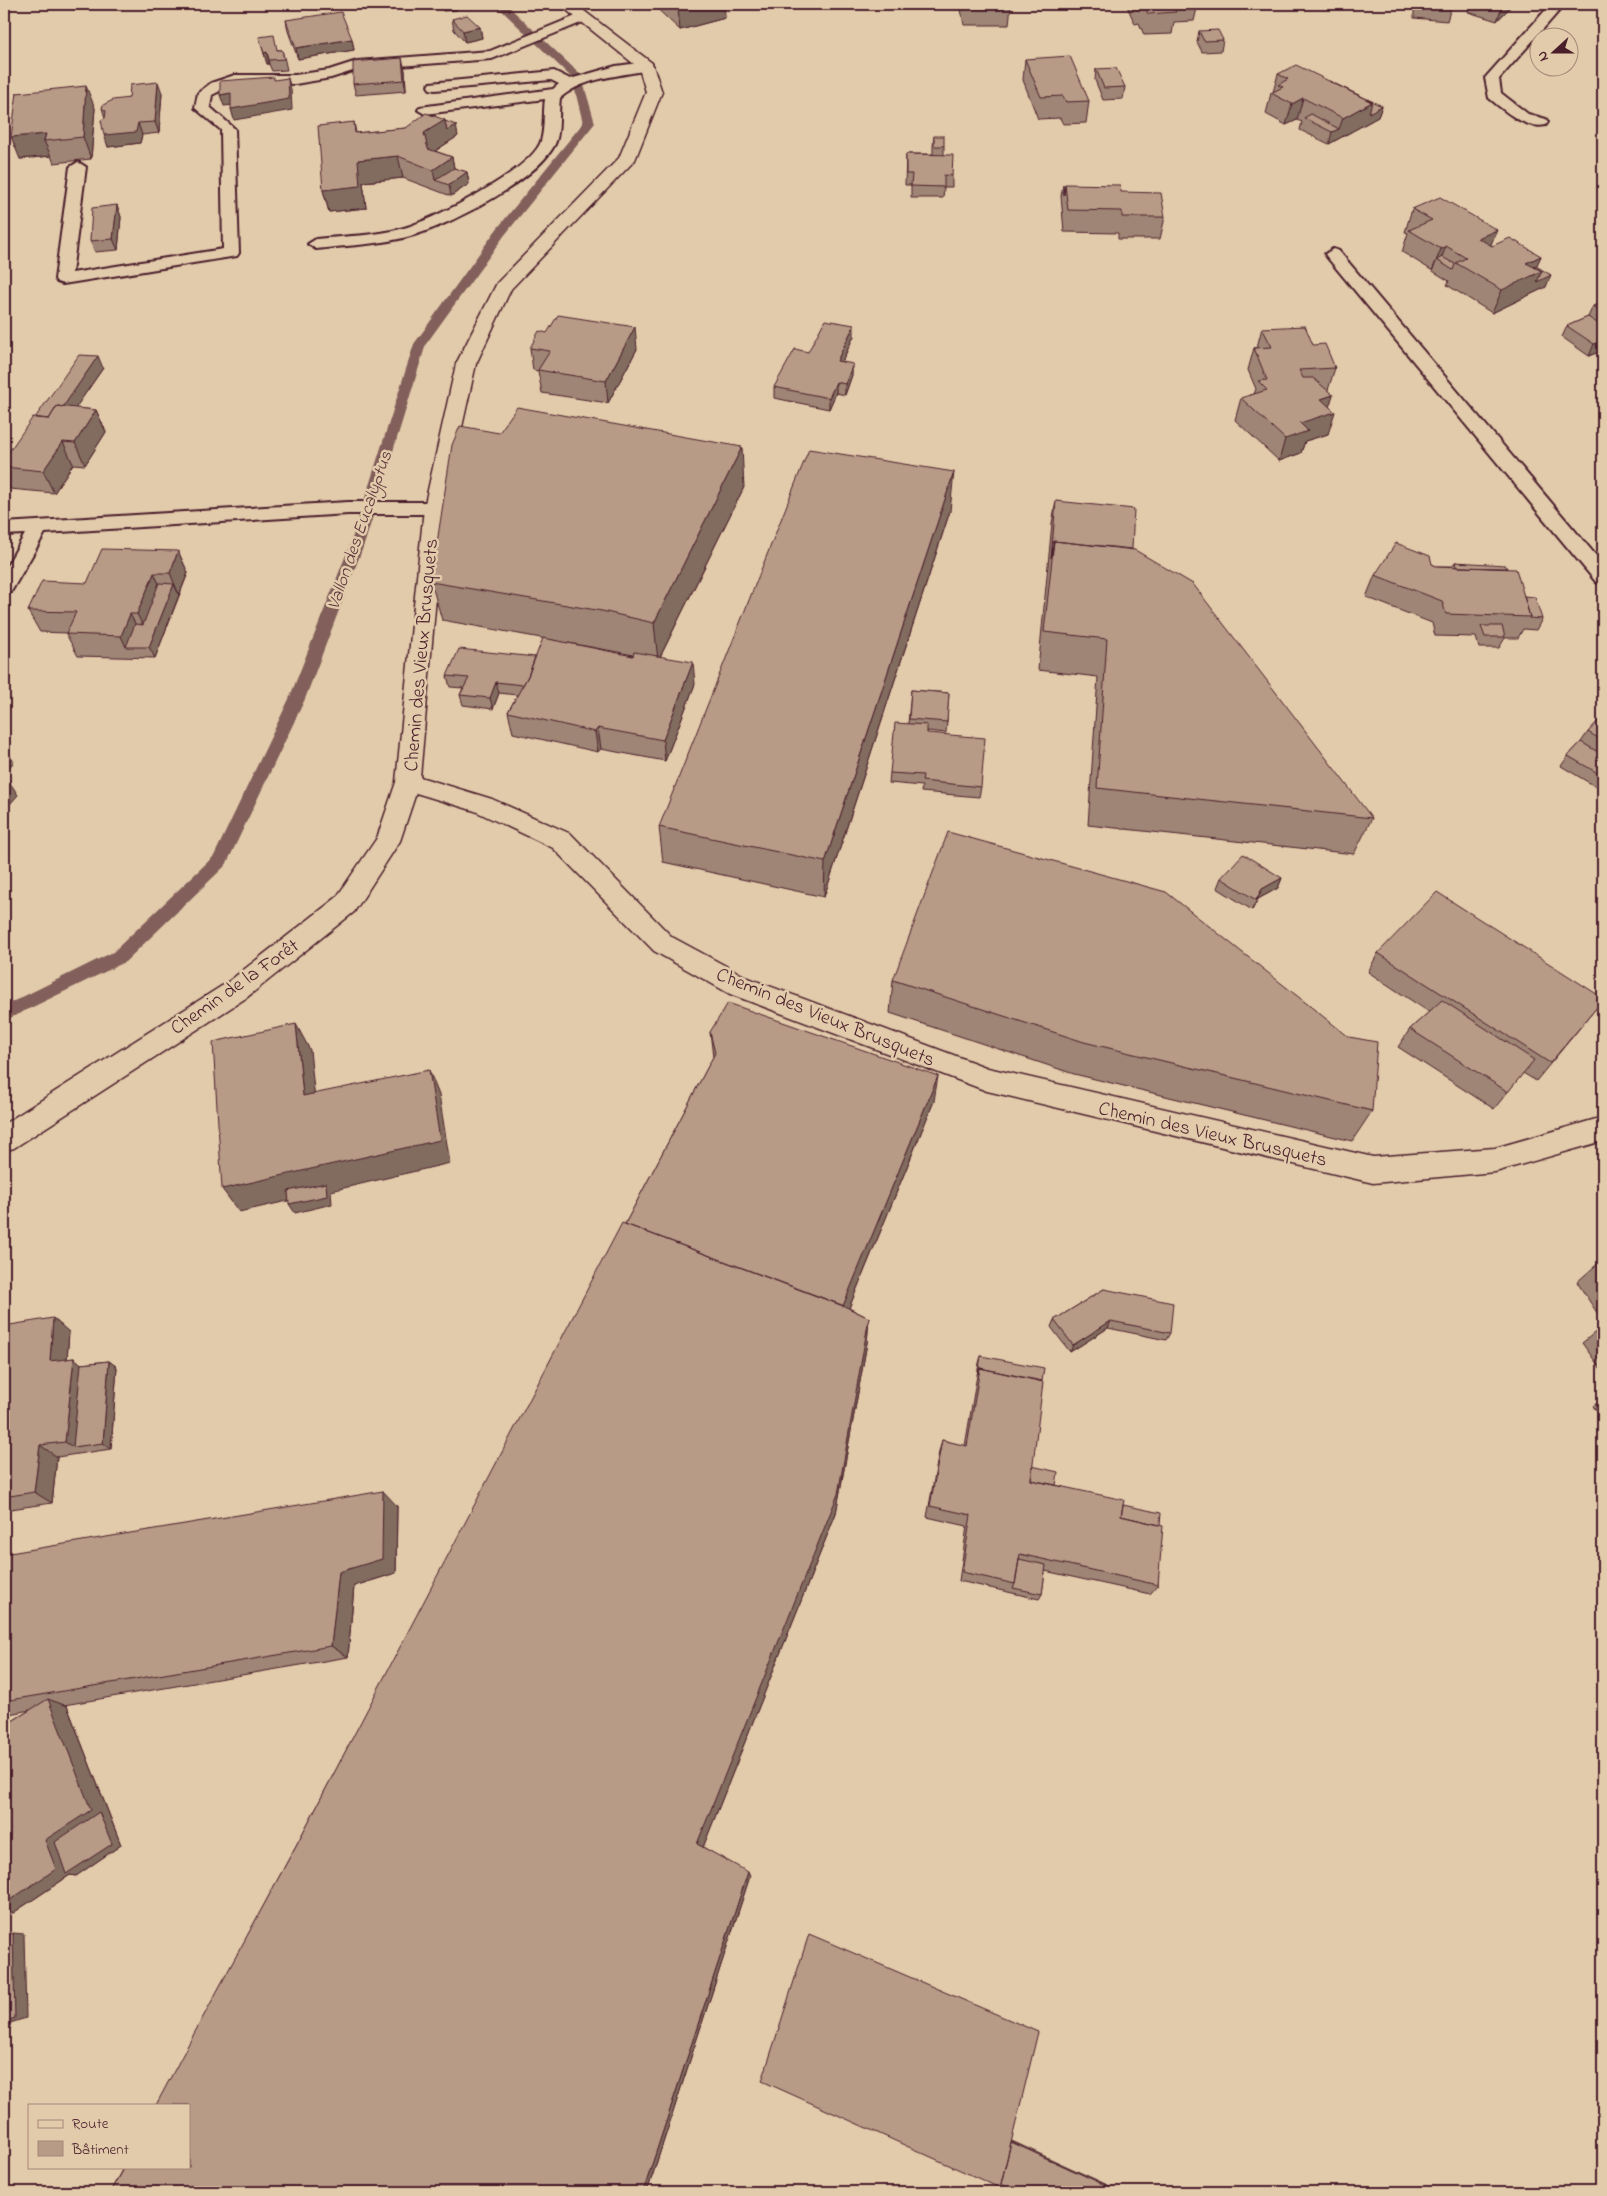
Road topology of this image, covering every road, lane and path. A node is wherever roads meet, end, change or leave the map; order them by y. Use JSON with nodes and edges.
{"nodes":[{"id":1,"x":1558,"y":4,"type":"edge"},
{"id":2,"x":575,"y":10,"type":"edge"},
{"id":3,"x":646,"y":66,"type":"junction"},
{"id":4,"x":435,"y":86,"type":"dead end"},
{"id":5,"x":563,"y":89,"type":"junction"},
{"id":6,"x":425,"y":110,"type":"dead end"},
{"id":7,"x":1541,"y":122,"type":"dead end"},
{"id":8,"x":78,"y":167,"type":"edge"},
{"id":9,"x":316,"y":244,"type":"dead end"},
{"id":10,"x":1332,"y":254,"type":"dead end"},
{"id":11,"x":434,"y":508,"type":"junction"},
{"id":12,"x":39,"y":526,"type":"junction"},
{"id":13,"x":4,"y":529,"type":"edge"},
{"id":14,"x":1603,"y":577,"type":"edge"},
{"id":15,"x":4,"y":586,"type":"edge"},
{"id":16,"x":408,"y":782,"type":"junction"},
{"id":17,"x":1603,"y":1128,"type":"edge"},
{"id":18,"x":4,"y":1139,"type":"edge"}],
"edges":[{"from":1,"to":7,"type":"lane"},
{"from":2,"to":3,"type":"street"},
{"from":2,"to":8,"type":"lane"},
{"from":3,"to":5,"type":"lane"},
{"from":3,"to":11,"type":"street","name":"Chemin des Vieux Brusquets"},
{"from":4,"to":5,"type":"lane"},
{"from":5,"to":6,"type":"lane"},
{"from":5,"to":9,"type":"lane"},
{"from":10,"to":14,"type":"lane"},
{"from":11,"to":12,"type":"lane"},
{"from":11,"to":16,"type":"street","name":"Chemin des Vieux Brusquets"},
{"from":12,"to":13,"type":"lane"},
{"from":12,"to":15,"type":"lane"},
{"from":16,"to":17,"type":"street","name":"Chemin des Vieux Brusquets"},
{"from":16,"to":18,"type":"street","name":"Chemin de la Forêt"}]}
